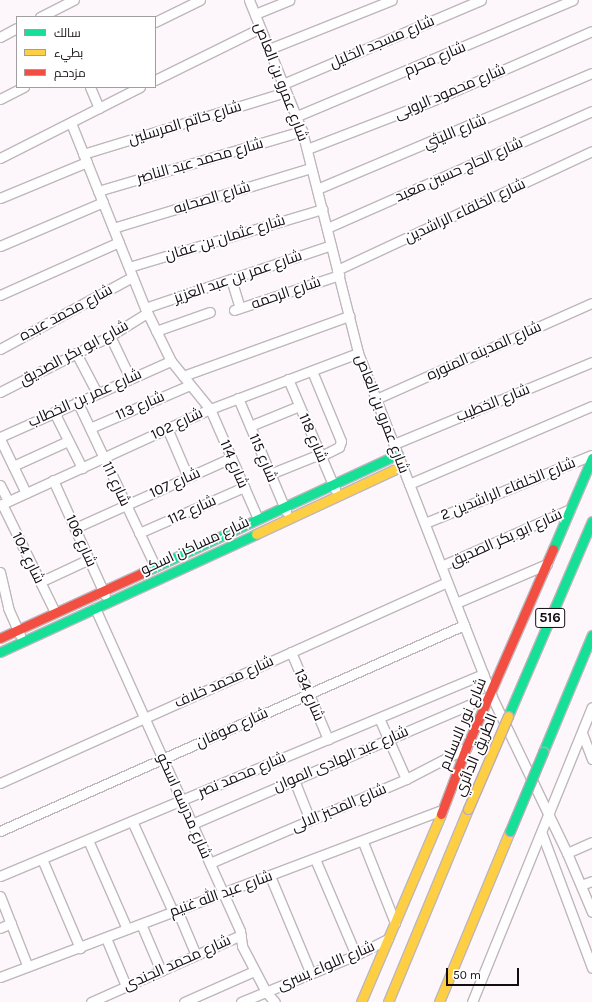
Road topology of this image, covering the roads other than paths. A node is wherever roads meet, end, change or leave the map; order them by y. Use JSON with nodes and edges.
{"nodes":[{"id":1,"x":74,"y":0,"type":"edge"},
{"id":2,"x":200,"y":0,"type":"edge"},
{"id":3,"x":249,"y":0,"type":"edge"},
{"id":4,"x":289,"y":0,"type":"edge"},
{"id":5,"x":392,"y":0,"type":"edge"},
{"id":6,"x":480,"y":0,"type":"edge"},
{"id":7,"x":573,"y":0,"type":"edge"},
{"id":8,"x":58,"y":13,"type":"edge"},
{"id":9,"x":254,"y":14,"type":"junction"},
{"id":10,"x":44,"y":16,"type":"edge"},
{"id":11,"x":156,"y":22,"type":"edge"},
{"id":12,"x":260,"y":28,"type":"junction"},
{"id":13,"x":16,"y":29,"type":"edge"},
{"id":14,"x":592,"y":31,"type":"edge"},
{"id":15,"x":0,"y":37,"type":"edge"},
{"id":16,"x":269,"y":49,"type":"junction"},
{"id":17,"x":592,"y":73,"type":"edge"},
{"id":18,"x":156,"y":80,"type":"edge"},
{"id":19,"x":22,"y":88,"type":"edge"},
{"id":20,"x":90,"y":88,"type":"edge"},
{"id":21,"x":138,"y":88,"type":"edge"},
{"id":22,"x":284,"y":88,"type":"junction"},
{"id":23,"x":0,"y":99,"type":"edge"},
{"id":24,"x":99,"y":108,"type":"junction"},
{"id":25,"x":592,"y":111,"type":"edge"},
{"id":26,"x":297,"y":116,"type":"junction"},
{"id":27,"x":71,"y":123,"type":"junction"},
{"id":28,"x":302,"y":131,"type":"junction"},
{"id":29,"x":307,"y":149,"type":"junction"},
{"id":30,"x":592,"y":151,"type":"edge"},
{"id":31,"x":0,"y":158,"type":"edge"},
{"id":32,"x":85,"y":158,"type":"junction"},
{"id":33,"x":312,"y":168,"type":"junction"},
{"id":34,"x":317,"y":189,"type":"junction"},
{"id":35,"x":98,"y":191,"type":"junction"},
{"id":36,"x":0,"y":198,"type":"edge"},
{"id":37,"x":103,"y":202,"type":"junction"},
{"id":38,"x":322,"y":209,"type":"junction"},
{"id":39,"x":113,"y":228,"type":"junction"},
{"id":40,"x":327,"y":228,"type":"junction"},
{"id":41,"x":119,"y":242,"type":"junction"},
{"id":42,"x":331,"y":245,"type":"junction"},
{"id":43,"x":0,"y":246,"type":"edge"},
{"id":44,"x":129,"y":267,"type":"junction"},
{"id":45,"x":338,"y":273,"type":"junction"},
{"id":46,"x":132,"y":277,"type":"junction"},
{"id":47,"x":231,"y":279,"type":"junction"},
{"id":48,"x":0,"y":295,"type":"edge"},
{"id":49,"x":592,"y":303,"type":"edge"},
{"id":50,"x":146,"y":311,"type":"junction"},
{"id":51,"x":210,"y":312,"type":"dead end"},
{"id":52,"x":349,"y":316,"type":"junction"},
{"id":53,"x":156,"y":332,"type":"junction"},
{"id":54,"x":110,"y":336,"type":"junction"},
{"id":55,"x":0,"y":348,"type":"edge"},
{"id":56,"x":76,"y":353,"type":"junction"},
{"id":57,"x":358,"y":353,"type":"junction"},
{"id":58,"x":171,"y":361,"type":"junction"},
{"id":59,"x":592,"y":362,"type":"edge"},
{"id":60,"x":312,"y":371,"type":"junction"},
{"id":61,"x":183,"y":376,"type":"junction"},
{"id":62,"x":130,"y":378,"type":"junction"},
{"id":63,"x":288,"y":379,"type":"junction"},
{"id":64,"x":190,"y":385,"type":"junction"},
{"id":65,"x":0,"y":392,"type":"edge"},
{"id":66,"x":97,"y":393,"type":"junction"},
{"id":67,"x":238,"y":398,"type":"junction"},
{"id":68,"x":376,"y":399,"type":"junction"},
{"id":69,"x":77,"y":401,"type":"junction"},
{"id":70,"x":299,"y":406,"type":"junction"},
{"id":71,"x":592,"y":406,"type":"edge"},
{"id":72,"x":210,"y":409,"type":"junction"},
{"id":73,"x":54,"y":412,"type":"junction"},
{"id":74,"x":250,"y":426,"type":"junction"},
{"id":75,"x":90,"y":428,"type":"junction"},
{"id":76,"x":167,"y":428,"type":"junction"},
{"id":77,"x":0,"y":438,"type":"edge"},
{"id":78,"x":68,"y":441,"type":"junction"},
{"id":79,"x":394,"y":444,"type":"junction"},
{"id":80,"x":398,"y":454,"type":"junction"},
{"id":81,"x":320,"y":455,"type":"junction"},
{"id":82,"x":592,"y":455,"type":"edge"},
{"id":83,"x":103,"y":458,"type":"junction"},
{"id":84,"x":232,"y":458,"type":"junction"},
{"id":85,"x":592,"y":458,"type":"edge"},
{"id":86,"x":13,"y":466,"type":"junction"},
{"id":87,"x":402,"y":466,"type":"junction"},
{"id":88,"x":82,"y":468,"type":"junction"},
{"id":89,"x":270,"y":474,"type":"junction"},
{"id":90,"x":188,"y":477,"type":"junction"},
{"id":91,"x":54,"y":480,"type":"junction"},
{"id":92,"x":333,"y":484,"type":"junction"},
{"id":93,"x":409,"y":484,"type":"junction"},
{"id":94,"x":0,"y":485,"type":"edge"},
{"id":95,"x":244,"y":487,"type":"junction"},
{"id":96,"x":26,"y":493,"type":"junction"},
{"id":97,"x":338,"y":496,"type":"junction"},
{"id":98,"x":3,"y":503,"type":"edge"},
{"id":99,"x":126,"y":505,"type":"junction"},
{"id":100,"x":284,"y":507,"type":"junction"},
{"id":101,"x":570,"y":510,"type":"junction"},
{"id":102,"x":289,"y":518,"type":"junction"},
{"id":103,"x":258,"y":519,"type":"junction"},
{"id":104,"x":592,"y":521,"type":"edge"},
{"id":105,"x":424,"y":523,"type":"junction"},
{"id":106,"x":75,"y":528,"type":"junction"},
{"id":107,"x":139,"y":533,"type":"junction"},
{"id":108,"x":206,"y":542,"type":"junction"},
{"id":109,"x":211,"y":554,"type":"junction"},
{"id":110,"x":89,"y":559,"type":"junction"},
{"id":111,"x":547,"y":564,"type":"junction"},
{"id":112,"x":155,"y":566,"type":"junction"},
{"id":113,"x":441,"y":566,"type":"junction"},
{"id":114,"x":0,"y":572,"type":"edge"},
{"id":115,"x":40,"y":582,"type":"junction"},
{"id":116,"x":447,"y":582,"type":"junction"},
{"id":117,"x":103,"y":590,"type":"junction"},
{"id":118,"x":108,"y":602,"type":"junction"},
{"id":119,"x":456,"y":603,"type":"junction"},
{"id":120,"x":95,"y":608,"type":"junction"},
{"id":121,"x":55,"y":612,"type":"junction"},
{"id":122,"x":464,"y":625,"type":"junction"},
{"id":123,"x":17,"y":630,"type":"junction"},
{"id":124,"x":592,"y":635,"type":"edge"},
{"id":125,"x":0,"y":638,"type":"edge"},
{"id":126,"x":23,"y":642,"type":"junction"},
{"id":127,"x":0,"y":652,"type":"edge"},
{"id":128,"x":291,"y":652,"type":"junction"},
{"id":129,"x":483,"y":674,"type":"junction"},
{"id":130,"x":309,"y":694,"type":"junction"},
{"id":131,"x":491,"y":695,"type":"junction"},
{"id":132,"x":592,"y":707,"type":"edge"},
{"id":133,"x":145,"y":718,"type":"junction"},
{"id":134,"x":378,"y":718,"type":"junction"},
{"id":135,"x":582,"y":733,"type":"junction"},
{"id":136,"x":328,"y":739,"type":"junction"},
{"id":137,"x":388,"y":739,"type":"junction"},
{"id":138,"x":466,"y":748,"type":"junction"},
{"id":139,"x":163,"y":758,"type":"junction"},
{"id":140,"x":592,"y":759,"type":"edge"},
{"id":141,"x":406,"y":779,"type":"junction"},
{"id":142,"x":294,"y":780,"type":"junction"},
{"id":143,"x":0,"y":783,"type":"edge"},
{"id":144,"x":182,"y":800,"type":"junction"},
{"id":145,"x":443,"y":810,"type":"junction"},
{"id":146,"x":548,"y":816,"type":"junction"},
{"id":147,"x":310,"y":820,"type":"junction"},
{"id":148,"x":132,"y":821,"type":"junction"},
{"id":149,"x":192,"y":824,"type":"junction"},
{"id":150,"x":0,"y":831,"type":"edge"},
{"id":151,"x":542,"y":834,"type":"junction"},
{"id":152,"x":88,"y":840,"type":"junction"},
{"id":153,"x":362,"y":842,"type":"junction"},
{"id":154,"x":592,"y":842,"type":"edge"},
{"id":155,"x":567,"y":853,"type":"junction"},
{"id":156,"x":42,"y":859,"type":"junction"},
{"id":157,"x":314,"y":859,"type":"junction"},
{"id":158,"x":210,"y":863,"type":"junction"},
{"id":159,"x":0,"y":876,"type":"edge"},
{"id":160,"x":270,"y":876,"type":"junction"},
{"id":161,"x":592,"y":881,"type":"edge"},
{"id":162,"x":581,"y":885,"type":"junction"},
{"id":163,"x":223,"y":893,"type":"junction"},
{"id":164,"x":0,"y":896,"type":"edge"},
{"id":165,"x":175,"y":911,"type":"junction"},
{"id":166,"x":592,"y":912,"type":"edge"},
{"id":167,"x":11,"y":923,"type":"junction"},
{"id":168,"x":395,"y":923,"type":"junction"},
{"id":169,"x":141,"y":924,"type":"junction"},
{"id":170,"x":0,"y":928,"type":"edge"},
{"id":171,"x":127,"y":929,"type":"junction"},
{"id":172,"x":241,"y":935,"type":"junction"},
{"id":173,"x":106,"y":938,"type":"junction"},
{"id":174,"x":388,"y":939,"type":"junction"},
{"id":175,"x":80,"y":948,"type":"junction"},
{"id":176,"x":196,"y":955,"type":"junction"},
{"id":177,"x":356,"y":955,"type":"junction"},
{"id":178,"x":27,"y":965,"type":"junction"},
{"id":179,"x":592,"y":968,"type":"edge"},
{"id":180,"x":161,"y":971,"type":"junction"},
{"id":181,"x":254,"y":971,"type":"junction"},
{"id":182,"x":311,"y":974,"type":"junction"},
{"id":183,"x":0,"y":977,"type":"edge"},
{"id":184,"x":126,"y":986,"type":"junction"},
{"id":185,"x":266,"y":992,"type":"junction"},
{"id":186,"x":91,"y":1002,"type":"edge"},
{"id":187,"x":184,"y":1002,"type":"edge"},
{"id":188,"x":242,"y":1002,"type":"edge"},
{"id":189,"x":275,"y":1002,"type":"edge"},
{"id":190,"x":362,"y":1002,"type":"edge"},
{"id":191,"x":388,"y":1002,"type":"edge"},
{"id":192,"x":439,"y":1002,"type":"edge"},
{"id":193,"x":472,"y":1002,"type":"edge"}],
"edges":[{"from":1,"to":8,"type":"street"},
{"from":2,"to":11,"type":"street"},
{"from":3,"to":9,"type":"street","name":"شارع عمرو بن العاص"},
{"from":4,"to":9,"type":"street"},
{"from":5,"to":16,"type":"street"},
{"from":6,"to":22,"type":"street","name":"شارع مسجد الخليل"},
{"from":7,"to":26,"type":"street","name":"شارع محرم"},
{"from":8,"to":10,"type":"street"},
{"from":9,"to":12,"type":"street","name":"شارع عمرو بن العاص"},
{"from":12,"to":16,"type":"street","name":"شارع عمرو بن العاص"},
{"from":12,"to":18,"type":"street"},
{"from":13,"to":15,"type":"street"},
{"from":14,"to":29,"type":"street","name":"شارع محمود الروبى"},
{"from":16,"to":22,"type":"street","name":"شارع عمرو بن العاص"},
{"from":17,"to":34,"type":"street","name":"شارع الليثي"},
{"from":19,"to":23,"type":"street"},
{"from":20,"to":24,"type":"street"},
{"from":21,"to":24,"type":"street"},
{"from":22,"to":26,"type":"street","name":"شارع عمرو بن العاص"},
{"from":22,"to":32,"type":"street","name":"شارع خاتم المرسلين"},
{"from":24,"to":27,"type":"street"},
{"from":25,"to":40,"type":"street","name":"شارع الحاج حسين معبد"},
{"from":26,"to":28,"type":"street","name":"شارع عمرو بن العاص"},
{"from":27,"to":31,"type":"street"},
{"from":27,"to":32,"type":"street","name":"شارع 114"},
{"from":28,"to":29,"type":"street","name":"شارع عمرو بن العاص"},
{"from":28,"to":35,"type":"street","name":"شارع محمد عبد الناصر"},
{"from":29,"to":33,"type":"street","name":"شارع عمرو بن العاص"},
{"from":30,"to":45,"type":"street","name":"شارع الخلفاء الراشدين"},
{"from":32,"to":35,"type":"street","name":"شارع 114"},
{"from":32,"to":36,"type":"street","name":"شارع خاتم المرسلين"},
{"from":33,"to":34,"type":"street","name":"شارع عمرو بن العاص"},
{"from":33,"to":39,"type":"street","name":"شارع الصحابه"},
{"from":34,"to":38,"type":"street","name":"شارع عمرو بن العاص"},
{"from":35,"to":37,"type":"street","name":"شارع 114"},
{"from":37,"to":39,"type":"street","name":"شارع 114"},
{"from":37,"to":43,"type":"street"},
{"from":38,"to":40,"type":"street","name":"شارع عمرو بن العاص"},
{"from":38,"to":44,"type":"street","name":"شارع عثمان بن عفان"},
{"from":39,"to":41,"type":"street","name":"شارع 114"},
{"from":40,"to":42,"type":"street","name":"شارع عمرو بن العاص"},
{"from":41,"to":44,"type":"street","name":"شارع 114"},
{"from":41,"to":48,"type":"street"},
{"from":42,"to":45,"type":"street","name":"شارع عمرو بن العاص"},
{"from":42,"to":47,"type":"street","name":"شارع عمر بن عبد العزيز"},
{"from":44,"to":46,"type":"street","name":"شارع 114"},
{"from":45,"to":47,"type":"street","name":"شارع الرحمه"},
{"from":45,"to":52,"type":"street","name":"شارع عمرو بن العاص"},
{"from":46,"to":50,"type":"street","name":"شارع 114"},
{"from":46,"to":55,"type":"street","name":"شارع محمد عبده"},
{"from":47,"to":50,"type":"street","name":"شارع عمر بن عبد العزيز"},
{"from":49,"to":68,"type":"street","name":"شارع المدينه المنوره"},
{"from":50,"to":53,"type":"street","name":"شارع 114"},
{"from":50,"to":54,"type":"street","name":"شارع ابو بكر الصديق"},
{"from":51,"to":53,"type":"street"},
{"from":52,"to":57,"type":"street","name":"شارع عمرو بن العاص"},
{"from":52,"to":61,"type":"street"},
{"from":53,"to":58,"type":"street","name":"شارع 114"},
{"from":54,"to":56,"type":"street","name":"شارع ابو بكر الصديق"},
{"from":54,"to":62,"type":"street"},
{"from":56,"to":65,"type":"street","name":"شارع ابو بكر الصديق"},
{"from":56,"to":66,"type":"street"},
{"from":57,"to":60,"type":"street","name":"شارع 102"},
{"from":57,"to":68,"type":"street","name":"شارع عمرو بن العاص"},
{"from":58,"to":61,"type":"street","name":"شارع 114"},
{"from":58,"to":62,"type":"street","name":"شارع عمر بن الخطاب"},
{"from":59,"to":79,"type":"street","name":"شارع الخطيب"},
{"from":60,"to":63,"type":"street","name":"شارع 102"},
{"from":60,"to":81,"type":"street"},
{"from":61,"to":64,"type":"street","name":"شارع 114"},
{"from":62,"to":66,"type":"street","name":"شارع عمر بن الخطاب"},
{"from":63,"to":67,"type":"street","name":"شارع 102"},
{"from":63,"to":70,"type":"street","name":"شارع 118"},
{"from":64,"to":72,"type":"street","name":"شارع 114"},
{"from":64,"to":75,"type":"street","name":"شارع 113"},
{"from":66,"to":69,"type":"street","name":"شارع عمر بن الخطاب"},
{"from":67,"to":72,"type":"street","name":"شارع 102"},
{"from":67,"to":74,"type":"street","name":"شارع 115"},
{"from":68,"to":79,"type":"street","name":"شارع عمرو بن العاص"},
{"from":69,"to":73,"type":"street","name":"شارع عمر بن الخطاب"},
{"from":69,"to":75,"type":"street","name":"شارع 111"},
{"from":70,"to":74,"type":"street"},
{"from":70,"to":81,"type":"street","name":"شارع 118"},
{"from":71,"to":93,"type":"street"},
{"from":72,"to":76,"type":"street","name":"شارع 102"},
{"from":72,"to":84,"type":"street","name":"شارع 114"},
{"from":73,"to":77,"type":"street","name":"شارع عمر بن الخطاب"},
{"from":73,"to":78,"type":"street"},
{"from":74,"to":89,"type":"street","name":"شارع 115"},
{"from":75,"to":83,"type":"street","name":"شارع 111"},
{"from":76,"to":83,"type":"street","name":"شارع 102"},
{"from":76,"to":90,"type":"street"},
{"from":77,"to":86,"type":"street"},
{"from":78,"to":86,"type":"street"},
{"from":78,"to":88,"type":"street"},
{"from":79,"to":80,"type":"street","name":"شارع عمرو بن العاص"},
{"from":80,"to":87,"type":"street","name":"شارع عمرو بن العاص"},
{"from":80,"to":92,"type":"main road","name":"شارع مساكن اسكو"},
{"from":81,"to":89,"type":"street"},
{"from":81,"to":92,"type":"street","name":"شارع 118"},
{"from":82,"to":105,"type":"street","name":"شارع الخلفاء الراشدين 2"},
{"from":83,"to":88,"type":"street","name":"شارع 102"},
{"from":83,"to":99,"type":"street","name":"شارع 111"},
{"from":84,"to":90,"type":"street","name":"شارع 107"},
{"from":84,"to":95,"type":"street","name":"شارع 114"},
{"from":85,"to":101,"type":"main road","name":"شارع نور الاسلام"},
{"from":86,"to":96,"type":"street"},
{"from":87,"to":93,"type":"street","name":"شارع عمرو بن العاص"},
{"from":87,"to":97,"type":"main road","name":"شارع مساكن اسكو"},
{"from":88,"to":91,"type":"street","name":"شارع 102"},
{"from":89,"to":100,"type":"street","name":"شارع 115"},
{"from":90,"to":99,"type":"street","name":"شارع 107"},
{"from":91,"to":96,"type":"street","name":"شارع 102"},
{"from":91,"to":106,"type":"street","name":"شارع 106"},
{"from":92,"to":97,"type":"street","name":"شارع 118"},
{"from":92,"to":100,"type":"main road","name":"شارع مساكن اسكو"},
{"from":93,"to":105,"type":"street","name":"شارع عمرو بن العاص"},
{"from":94,"to":98,"type":"street","name":"شارع 104"},
{"from":95,"to":103,"type":"street","name":"شارع 114"},
{"from":95,"to":107,"type":"street","name":"شارع 112"},
{"from":96,"to":98,"type":"street","name":"شارع 102"},
{"from":97,"to":102,"type":"main road","name":"شارع مساكن اسكو"},
{"from":98,"to":115,"type":"street","name":"شارع 104"},
{"from":99,"to":106,"type":"street","name":"شارع 107"},
{"from":99,"to":107,"type":"street","name":"شارع 111"},
{"from":100,"to":102,"type":"street","name":"شارع 115"},
{"from":100,"to":103,"type":"main road","name":"شارع مساكن اسكو"},
{"from":101,"to":111,"type":"main road","name":"شارع نور الاسلام"},
{"from":101,"to":113,"type":"street","name":"شارع ابو بكر الصديق"},
{"from":102,"to":109,"type":"main road","name":"شارع مساكن اسكو"},
{"from":103,"to":108,"type":"main road","name":"شارع مساكن اسكو"},
{"from":104,"to":191,"type":"main road","name":"الطريق الدائري","number":"516","bridge":true},
{"from":105,"to":113,"type":"street","name":"شارع عمرو بن العاص"},
{"from":106,"to":110,"type":"street","name":"شارع 106"},
{"from":107,"to":112,"type":"street","name":"شارع 111"},
{"from":108,"to":109,"type":"street"},
{"from":108,"to":112,"type":"main road","name":"شارع مساكن اسكو"},
{"from":109,"to":118,"type":"main road","name":"شارع مساكن اسكو"},
{"from":110,"to":115,"type":"street"},
{"from":110,"to":117,"type":"street","name":"شارع 106"},
{"from":111,"to":119,"type":"street"},
{"from":111,"to":131,"type":"main road","name":"شارع نور الاسلام"},
{"from":112,"to":117,"type":"main road","name":"شارع مساكن اسكو"},
{"from":113,"to":116,"type":"street","name":"شارع عمرو بن العاص"},
{"from":114,"to":123,"type":"street"},
{"from":115,"to":121,"type":"street","name":"شارع 104"},
{"from":116,"to":119,"type":"street","name":"شارع عمرو بن العاص"},
{"from":116,"to":128,"type":"street","name":"شارع محمد خلاف"},
{"from":117,"to":118,"type":"street","name":"شارع 106"},
{"from":117,"to":121,"type":"main road","name":"شارع مساكن اسكو"},
{"from":118,"to":120,"type":"main road","name":"شارع مساكن اسكو"},
{"from":119,"to":122,"type":"street","name":"شارع عمرو بن العاص"},
{"from":120,"to":126,"type":"main road","name":"شارع مساكن اسكو"},
{"from":120,"to":133,"type":"street","name":"شارع مدرسه اسكو"},
{"from":121,"to":123,"type":"main road","name":"شارع مساكن اسكو"},
{"from":122,"to":129,"type":"street","name":"شارع عمرو بن العاص"},
{"from":122,"to":130,"type":"street","name":"شارع صوفان"},
{"from":123,"to":125,"type":"main road","name":"شارع مساكن اسكو"},
{"from":123,"to":126,"type":"street"},
{"from":124,"to":192,"type":"main road","bridge":true},
{"from":126,"to":127,"type":"main road","name":"شارع مساكن اسكو"},
{"from":128,"to":130,"type":"street","name":"شارع 134"},
{"from":128,"to":133,"type":"street","name":"شارع محمد خلاف"},
{"from":129,"to":131,"type":"street","name":"شارع عمرو بن العاص"},
{"from":129,"to":134,"type":"street","name":"شارع محمد نصر"},
{"from":130,"to":136,"type":"street","name":"شارع 134"},
{"from":130,"to":139,"type":"street","name":"شارع صوفان"},
{"from":131,"to":137,"type":"street","name":"شارع عبد الهادى الموان"},
{"from":131,"to":138,"type":"main road","name":"شارع نور الاسلام"},
{"from":131,"to":146,"type":"street","name":"شارع عمرو بن العاص"},
{"from":132,"to":135,"type":"street"},
{"from":133,"to":139,"type":"street","name":"شارع مدرسه اسكو"},
{"from":133,"to":143,"type":"street","name":"شارع محمد خلاف"},
{"from":134,"to":136,"type":"street","name":"شارع محمد نصر"},
{"from":134,"to":137,"type":"street"},
{"from":135,"to":140,"type":"street"},
{"from":135,"to":146,"type":"street"},
{"from":136,"to":144,"type":"street","name":"شارع محمد نصر"},
{"from":137,"to":141,"type":"street"},
{"from":137,"to":142,"type":"street","name":"شارع عبد الهادى الموان"},
{"from":138,"to":141,"type":"street","name":"شارع المخبز الالى"},
{"from":138,"to":145,"type":"main road","name":"شارع نور الاسلام"},
{"from":139,"to":144,"type":"street","name":"شارع مدرسه اسكو"},
{"from":139,"to":150,"type":"street","name":"شارع صوفان"},
{"from":141,"to":147,"type":"street","name":"شارع المخبز الالى"},
{"from":142,"to":147,"type":"street"},
{"from":142,"to":149,"type":"street","name":"شارع عبد الهادى الموان"},
{"from":144,"to":148,"type":"street","name":"شارع محمد نصر"},
{"from":144,"to":149,"type":"street","name":"شارع مدرسه اسكو"},
{"from":145,"to":153,"type":"street","name":"شارع عبد الله غنيم"},
{"from":145,"to":168,"type":"main road","name":"شارع نور الاسلام"},
{"from":146,"to":151,"type":"street"},
{"from":146,"to":155,"type":"street","name":"شارع عمرو بن العاص"},
{"from":147,"to":158,"type":"street","name":"شارع المخبز الالى"},
{"from":148,"to":152,"type":"street","name":"شارع محمد نصر"},
{"from":148,"to":165,"type":"street"},
{"from":149,"to":158,"type":"street","name":"شارع مدرسه اسكو"},
{"from":151,"to":179,"type":"street"},
{"from":151,"to":193,"type":"street"},
{"from":152,"to":156,"type":"street","name":"شارع محمد نصر"},
{"from":152,"to":171,"type":"street"},
{"from":153,"to":157,"type":"street","name":"شارع عبد الله غنيم"},
{"from":153,"to":168,"type":"street"},
{"from":154,"to":155,"type":"street"},
{"from":155,"to":162,"type":"street","name":"شارع عمرو بن العاص"},
{"from":156,"to":159,"type":"street","name":"شارع محمد نصر"},
{"from":156,"to":175,"type":"street"},
{"from":157,"to":160,"type":"street","name":"شارع عبد الله غنيم"},
{"from":157,"to":177,"type":"street"},
{"from":158,"to":163,"type":"street","name":"شارع مدرسه اسكو"},
{"from":160,"to":163,"type":"street","name":"شارع عبد الله غنيم"},
{"from":160,"to":182,"type":"street"},
{"from":161,"to":162,"type":"street"},
{"from":162,"to":166,"type":"street","name":"شارع عمرو بن العاص"},
{"from":163,"to":165,"type":"street","name":"شارع عبد الله غنيم"},
{"from":163,"to":172,"type":"street","name":"شارع مدرسه اسكو"},
{"from":164,"to":167,"type":"street"},
{"from":165,"to":169,"type":"street","name":"شارع عبد الله غنيم"},
{"from":165,"to":176,"type":"street"},
{"from":167,"to":170,"type":"street"},
{"from":167,"to":178,"type":"street"},
{"from":168,"to":174,"type":"main road","name":"شارع نور الاسلام"},
{"from":169,"to":171,"type":"street","name":"شارع عبد الله غنيم"},
{"from":169,"to":180,"type":"street"},
{"from":171,"to":173,"type":"street","name":"شارع عبد الله غنيم"},
{"from":172,"to":176,"type":"street","name":"شارع محمد الجندى"},
{"from":172,"to":181,"type":"street","name":"شارع مدرسه اسكو"},
{"from":173,"to":175,"type":"street","name":"شارع عبد الله غنيم"},
{"from":173,"to":184,"type":"street"},
{"from":174,"to":177,"type":"street","name":"شارع اللواء يسرى"},
{"from":174,"to":190,"type":"main road","name":"شارع نور الاسلام"},
{"from":175,"to":178,"type":"street","name":"شارع عبد الله غنيم"},
{"from":176,"to":180,"type":"street","name":"شارع محمد الجندى"},
{"from":177,"to":182,"type":"street","name":"شارع اللواء يسرى"},
{"from":178,"to":183,"type":"street","name":"شارع عبد الله غنيم"},
{"from":180,"to":184,"type":"street","name":"شارع محمد الجندى"},
{"from":181,"to":185,"type":"street","name":"شارع مدرسه اسكو"},
{"from":181,"to":187,"type":"street"},
{"from":182,"to":185,"type":"street","name":"شارع اللواء يسرى"},
{"from":184,"to":186,"type":"street","name":"شارع محمد الجندى"},
{"from":185,"to":188,"type":"street","name":"شارع اللواء يسرى"},
{"from":185,"to":189,"type":"street","name":"شارع مدرسه اسكو"}]}
